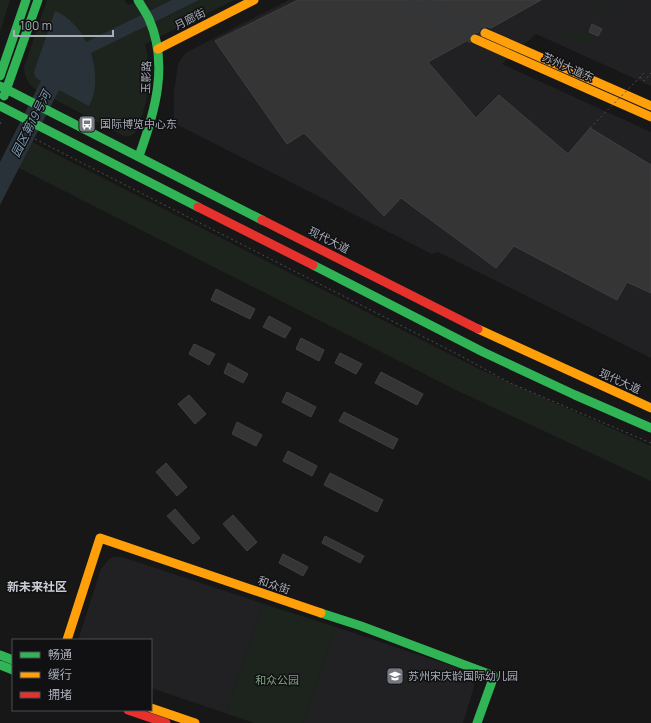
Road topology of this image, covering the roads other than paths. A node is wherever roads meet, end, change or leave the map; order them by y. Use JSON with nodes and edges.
{"nodes":[{"id":1,"x":26,"y":0,"type":"edge"},
{"id":2,"x":38,"y":0,"type":"edge"},
{"id":3,"x":254,"y":0,"type":"edge"},
{"id":4,"x":139,"y":3,"type":"edge"},
{"id":5,"x":485,"y":33,"type":"tunnel mouth"},
{"id":6,"x":475,"y":39,"type":"tunnel mouth"},
{"id":7,"x":158,"y":49,"type":"junction"},
{"id":8,"x":0,"y":76,"type":"edge"},
{"id":9,"x":3,"y":88,"type":"edge"},
{"id":10,"x":0,"y":106,"type":"edge"},
{"id":11,"x":651,"y":106,"type":"edge"},
{"id":12,"x":651,"y":118,"type":"edge"},
{"id":13,"x":139,"y":156,"type":"junction"},
{"id":14,"x":651,"y":408,"type":"edge"},
{"id":15,"x":651,"y":428,"type":"edge"},
{"id":16,"x":66,"y":639,"type":"edge"},
{"id":17,"x":0,"y":655,"type":"edge"},
{"id":18,"x":12,"y":660,"type":"edge"},
{"id":19,"x":0,"y":665,"type":"edge"},
{"id":20,"x":12,"y":670,"type":"edge"},
{"id":21,"x":152,"y":708,"type":"edge"},
{"id":22,"x":131,"y":711,"type":"edge"},
{"id":23,"x":166,"y":723,"type":"edge"},
{"id":24,"x":195,"y":723,"type":"edge"},
{"id":25,"x":478,"y":723,"type":"edge"}],
"edges":[{"from":1,"to":8,"type":"main road"},
{"from":2,"to":9,"type":"main road"},
{"from":3,"to":7,"type":"main road","name":"月廊街"},
{"from":4,"to":7,"type":"main road","name":"玉影路"},
{"from":5,"to":11,"type":"main road","name":"苏州大道东"},
{"from":6,"to":12,"type":"main road","name":"苏州大道东"},
{"from":7,"to":13,"type":"main road","name":"玉影路"},
{"from":9,"to":10,"type":"main road"},
{"from":9,"to":13,"type":"main road","name":"现代大道"},
{"from":10,"to":15,"type":"main road"},
{"from":13,"to":14,"type":"main road","name":"现代大道"},
{"from":16,"to":25,"type":"main road","name":"和众街"},
{"from":17,"to":18,"type":"main road"},
{"from":19,"to":20,"type":"main road"},
{"from":21,"to":24,"type":"main road"},
{"from":22,"to":23,"type":"main road"}]}
